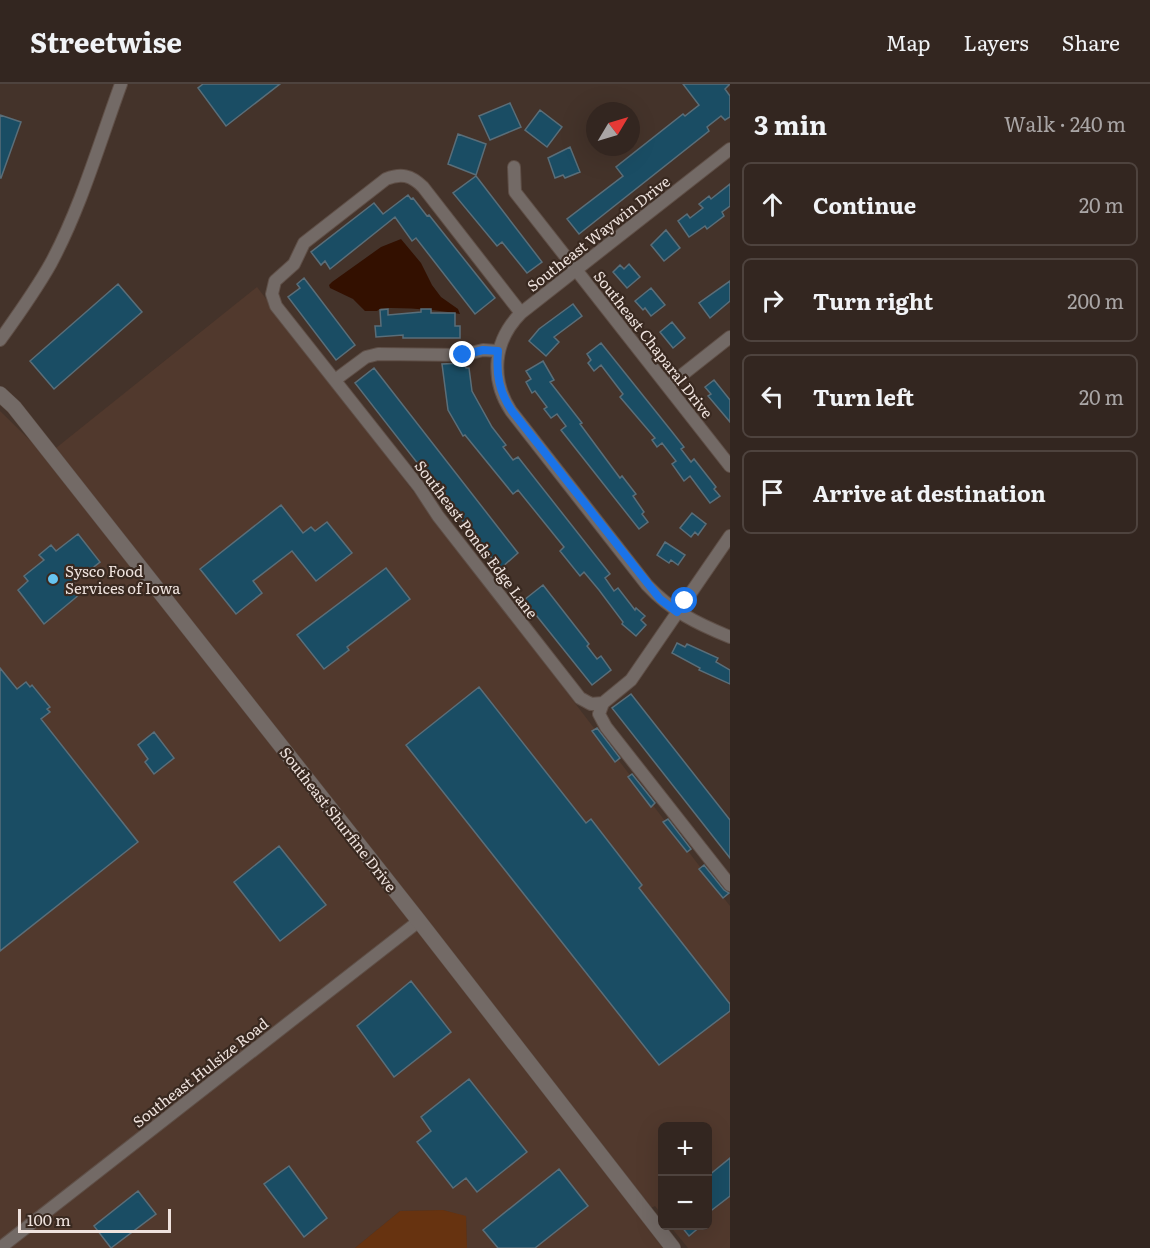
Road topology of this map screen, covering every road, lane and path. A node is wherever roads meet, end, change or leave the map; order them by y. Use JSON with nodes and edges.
{"nodes":[{"id":1,"x":121,"y":84,"type":"edge"},
{"id":2,"x":730,"y":149,"type":"edge"},
{"id":3,"x":514,"y":167,"type":"dead end"},
{"id":4,"x":576,"y":269,"type":"junction"},
{"id":5,"x":521,"y":313,"type":"junction"},
{"id":6,"x":730,"y":337,"type":"edge"},
{"id":7,"x":0,"y":340,"type":"edge"},
{"id":8,"x":498,"y":351,"type":"junction"},
{"id":9,"x":335,"y":380,"type":"junction"},
{"id":10,"x":668,"y":386,"type":"junction"},
{"id":11,"x":0,"y":394,"type":"edge"},
{"id":12,"x":730,"y":466,"type":"edge"},
{"id":13,"x":730,"y":536,"type":"edge"},
{"id":14,"x":677,"y":612,"type":"junction"},
{"id":15,"x":730,"y":637,"type":"edge"},
{"id":16,"x":603,"y":703,"type":"junction"},
{"id":17,"x":730,"y":885,"type":"edge"},
{"id":18,"x":419,"y":921,"type":"junction"},
{"id":19,"x":0,"y":1248,"type":"edge"},
{"id":20,"x":673,"y":1248,"type":"edge"}],
"edges":[{"from":1,"to":7,"type":"street"},
{"from":2,"to":4,"type":"street","name":"Southeast Waywin Drive"},
{"from":3,"to":4,"type":"street","name":"Southeast Chaparal Drive"},
{"from":4,"to":5,"type":"street","name":"Southeast Waywin Drive"},
{"from":4,"to":10,"type":"street","name":"Southeast Chaparal Drive"},
{"from":5,"to":8,"type":"street","name":"Southeast Waywin Drive"},
{"from":5,"to":9,"type":"street","name":"Southeast Ponds Edge Lane"},
{"from":6,"to":10,"type":"street"},
{"from":8,"to":9,"type":"street"},
{"from":8,"to":14,"type":"street"},
{"from":9,"to":16,"type":"street","name":"Southeast Ponds Edge Lane"},
{"from":10,"to":12,"type":"street","name":"Southeast Chaparal Drive"},
{"from":11,"to":18,"type":"street","name":"Southeast Shurfine Drive"},
{"from":13,"to":14,"type":"street"},
{"from":14,"to":15,"type":"street"},
{"from":14,"to":16,"type":"street"},
{"from":16,"to":17,"type":"street"},
{"from":18,"to":19,"type":"street","name":"Southeast Hulsize Road"},
{"from":18,"to":20,"type":"street","name":"Southeast Shurfine Drive"}]}
